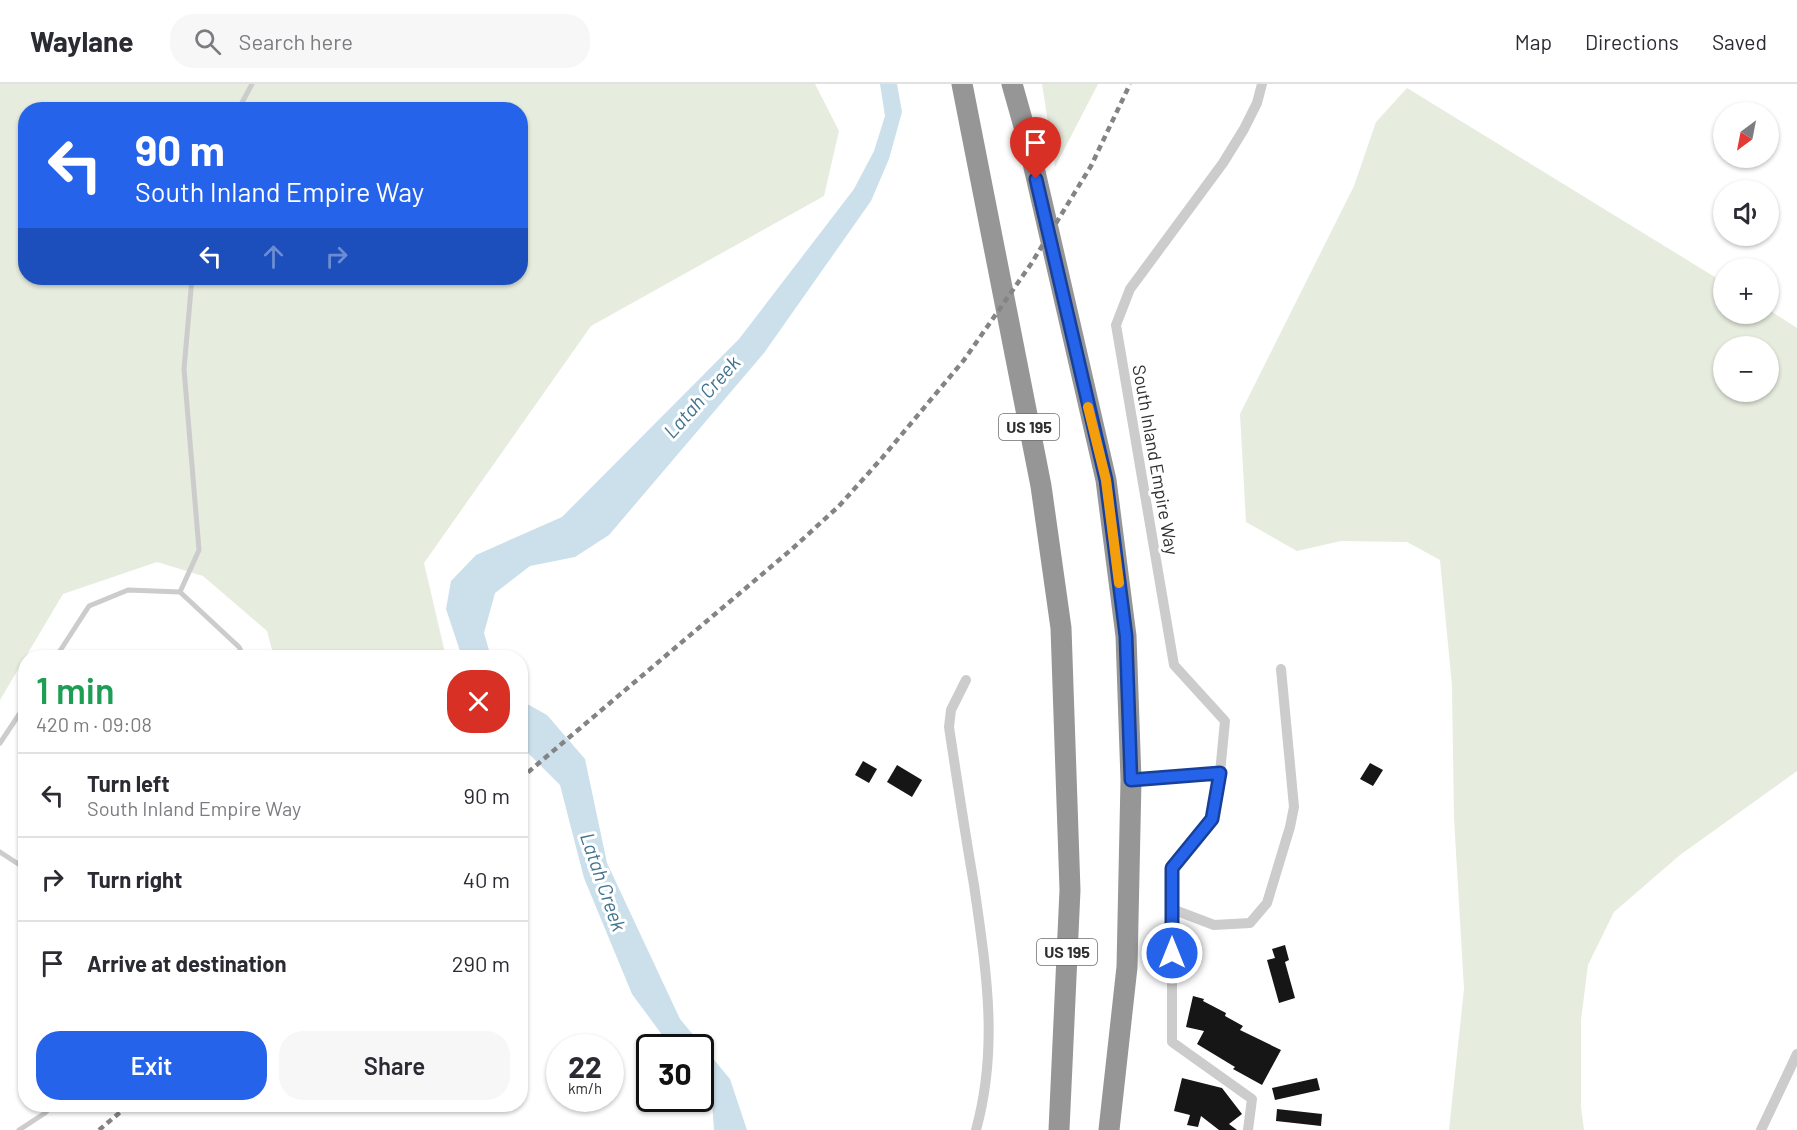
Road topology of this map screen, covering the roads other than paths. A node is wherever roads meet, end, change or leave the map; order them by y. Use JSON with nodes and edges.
{"nodes":[{"id":1,"x":252,"y":84,"type":"edge"},
{"id":2,"x":952,"y":84,"type":"edge"},
{"id":3,"x":962,"y":84,"type":"edge"},
{"id":4,"x":1012,"y":84,"type":"edge"},
{"id":5,"x":1020,"y":84,"type":"edge"},
{"id":6,"x":1262,"y":84,"type":"edge"},
{"id":7,"x":242,"y":102,"type":"edge"},
{"id":8,"x":1027,"y":137,"type":"junction"},
{"id":9,"x":974,"y":143,"type":"junction"},
{"id":10,"x":191,"y":285,"type":"edge"},
{"id":11,"x":180,"y":592,"type":"junction"},
{"id":12,"x":61,"y":650,"type":"edge"},
{"id":13,"x":240,"y":650,"type":"edge"},
{"id":14,"x":1281,"y":669,"type":"dead end"},
{"id":15,"x":966,"y":680,"type":"dead end"},
{"id":16,"x":18,"y":716,"type":"edge"},
{"id":17,"x":0,"y":744,"type":"edge"},
{"id":18,"x":1220,"y":773,"type":"junction"},
{"id":19,"x":1131,"y":780,"type":"junction"},
{"id":20,"x":0,"y":852,"type":"edge"},
{"id":21,"x":18,"y":864,"type":"edge"},
{"id":22,"x":1172,"y":909,"type":"junction"},
{"id":23,"x":1797,"y":1054,"type":"edge"},
{"id":24,"x":46,"y":1112,"type":"edge"},
{"id":25,"x":19,"y":1130,"type":"edge"},
{"id":26,"x":976,"y":1130,"type":"edge"},
{"id":27,"x":1059,"y":1130,"type":"edge"},
{"id":28,"x":1109,"y":1130,"type":"edge"},
{"id":29,"x":1248,"y":1130,"type":"edge"},
{"id":30,"x":1761,"y":1130,"type":"edge"}],
"edges":[{"from":1,"to":7,"type":"lane"},
{"from":2,"to":9,"type":"highway"},
{"from":3,"to":9,"type":"highway","number":"US 195"},
{"from":4,"to":8,"type":"highway"},
{"from":5,"to":8,"type":"highway"},
{"from":6,"to":18,"type":"street","name":"South Inland Empire Way"},
{"from":8,"to":19,"type":"highway"},
{"from":9,"to":27,"type":"highway","number":"US 195"},
{"from":10,"to":11,"type":"lane"},
{"from":11,"to":12,"type":"lane"},
{"from":11,"to":13,"type":"lane"},
{"from":14,"to":22,"type":"street"},
{"from":15,"to":26,"type":"street"},
{"from":16,"to":17,"type":"lane"},
{"from":18,"to":19,"type":"street"},
{"from":18,"to":22,"type":"street","name":"South Inland Empire Way"},
{"from":19,"to":28,"type":"highway"},
{"from":20,"to":21,"type":"lane"},
{"from":22,"to":29,"type":"street","name":"South Inland Empire Way"},
{"from":23,"to":30,"type":"street"},
{"from":24,"to":25,"type":"lane"}]}
